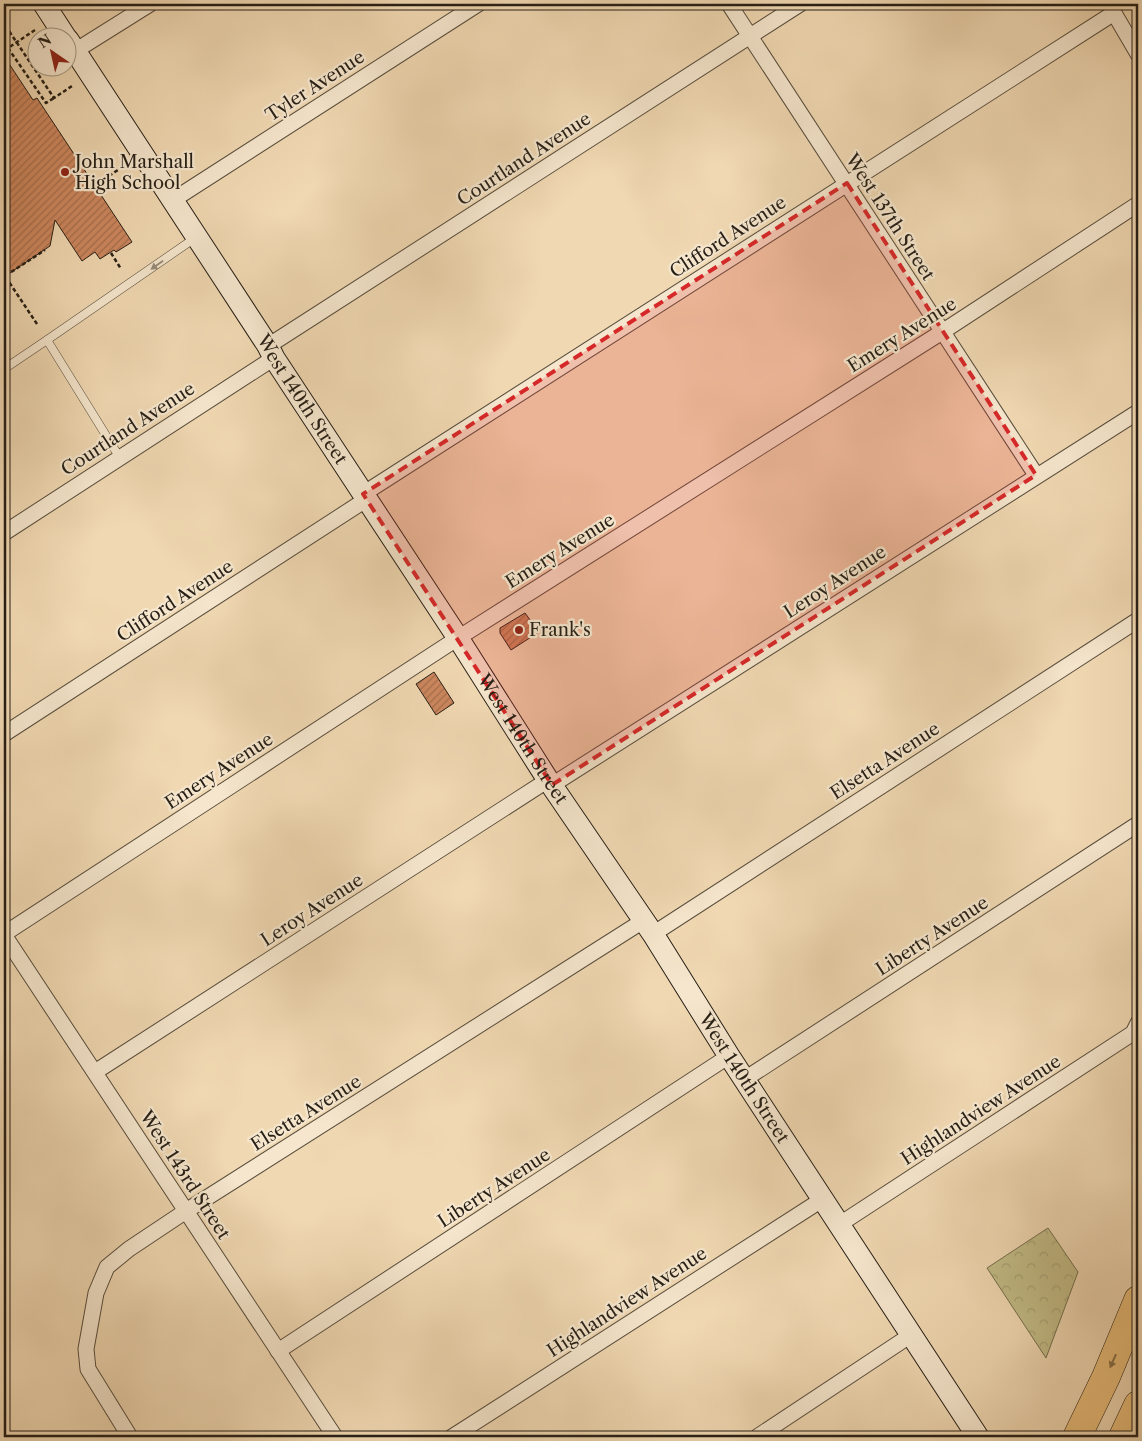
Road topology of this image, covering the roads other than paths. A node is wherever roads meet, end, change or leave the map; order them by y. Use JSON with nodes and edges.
{"nodes":[{"id":1,"x":44,"y":4,"type":"edge"},
{"id":2,"x":150,"y":4,"type":"edge"},
{"id":3,"x":478,"y":4,"type":"edge"},
{"id":4,"x":729,"y":4,"type":"edge"},
{"id":5,"x":800,"y":4,"type":"edge"},
{"id":6,"x":1113,"y":8,"type":"edge"},
{"id":7,"x":59,"y":28,"type":"edge"},
{"id":8,"x":750,"y":36,"type":"junction"},
{"id":9,"x":78,"y":39,"type":"edge"},
{"id":10,"x":1138,"y":54,"type":"edge"},
{"id":11,"x":78,"y":57,"type":"edge"},
{"id":12,"x":847,"y":183,"type":"junction"},
{"id":13,"x":173,"y":200,"type":"junction"},
{"id":14,"x":1138,"y":204,"type":"edge"},
{"id":15,"x":197,"y":237,"type":"junction"},
{"id":16,"x":942,"y":332,"type":"junction"},
{"id":17,"x":47,"y":340,"type":"junction"},
{"id":18,"x":271,"y":352,"type":"junction"},
{"id":19,"x":4,"y":369,"type":"edge"},
{"id":20,"x":1138,"y":412,"type":"edge"},
{"id":21,"x":120,"y":458,"type":"junction"},
{"id":22,"x":1036,"y":475,"type":"junction"},
{"id":23,"x":365,"y":496,"type":"junction"},
{"id":24,"x":4,"y":533,"type":"edge"},
{"id":25,"x":1138,"y":620,"type":"edge"},
{"id":26,"x":458,"y":638,"type":"junction"},
{"id":27,"x":4,"y":734,"type":"edge"},
{"id":28,"x":550,"y":782,"type":"junction"},
{"id":29,"x":1138,"y":824,"type":"edge"},
{"id":30,"x":648,"y":927,"type":"junction"},
{"id":31,"x":4,"y":934,"type":"edge"},
{"id":32,"x":1138,"y":1023,"type":"edge"},
{"id":33,"x":729,"y":1056,"type":"junction"},
{"id":34,"x":95,"y":1072,"type":"junction"},
{"id":35,"x":745,"y":1079,"type":"junction"},
{"id":36,"x":823,"y":1199,"type":"junction"},
{"id":37,"x":186,"y":1211,"type":"junction"},
{"id":38,"x":840,"y":1224,"type":"junction"},
{"id":39,"x":1138,"y":1300,"type":"edge"},
{"id":40,"x":911,"y":1336,"type":"junction"},
{"id":41,"x":278,"y":1351,"type":"junction"},
{"id":42,"x":1138,"y":1405,"type":"edge"},
{"id":43,"x":130,"y":1437,"type":"edge"},
{"id":44,"x":335,"y":1437,"type":"edge"},
{"id":45,"x":452,"y":1437,"type":"edge"},
{"id":46,"x":757,"y":1437,"type":"edge"},
{"id":47,"x":978,"y":1437,"type":"edge"},
{"id":48,"x":1077,"y":1437,"type":"edge"},
{"id":49,"x":1123,"y":1437,"type":"edge"}],
"edges":[{"from":1,"to":7,"type":"street","name":"West 140th Street"},
{"from":2,"to":9,"type":"street"},
{"from":3,"to":13,"type":"street","name":"Tyler Avenue"},
{"from":4,"to":8,"type":"street","name":"West 137th Street"},
{"from":5,"to":8,"type":"street","name":"Courtland Avenue"},
{"from":6,"to":10,"type":"street"},
{"from":6,"to":12,"type":"street","name":"Clifford Avenue"},
{"from":8,"to":12,"type":"street","name":"West 137th Street"},
{"from":8,"to":18,"type":"street","name":"Courtland Avenue"},
{"from":11,"to":13,"type":"street","name":"West 140th Street"},
{"from":12,"to":16,"type":"street","name":"West 137th Street"},
{"from":12,"to":23,"type":"street","name":"Clifford Avenue"},
{"from":13,"to":15,"type":"street","name":"West 140th Street"},
{"from":14,"to":16,"type":"street","name":"Emery Avenue"},
{"from":15,"to":17,"type":"lane","one_way":true},
{"from":15,"to":18,"type":"street","name":"West 140th Street"},
{"from":16,"to":22,"type":"street","name":"West 137th Street"},
{"from":16,"to":26,"type":"street","name":"Emery Avenue"},
{"from":17,"to":19,"type":"lane"},
{"from":17,"to":21,"type":"lane"},
{"from":18,"to":21,"type":"street","name":"Courtland Avenue"},
{"from":18,"to":23,"type":"street","name":"West 140th Street"},
{"from":20,"to":22,"type":"street","name":"Leroy Avenue"},
{"from":21,"to":24,"type":"street","name":"Courtland Avenue"},
{"from":22,"to":28,"type":"street","name":"Leroy Avenue"},
{"from":23,"to":26,"type":"street","name":"West 140th Street"},
{"from":23,"to":27,"type":"street","name":"Clifford Avenue"},
{"from":25,"to":30,"type":"street","name":"Elsetta Avenue"},
{"from":26,"to":28,"type":"street","name":"West 140th Street"},
{"from":26,"to":31,"type":"street","name":"Emery Avenue"},
{"from":28,"to":30,"type":"street","name":"West 140th Street"},
{"from":28,"to":34,"type":"street","name":"Leroy Avenue"},
{"from":29,"to":35,"type":"street","name":"Liberty Avenue"},
{"from":30,"to":33,"type":"street","name":"West 140th Street"},
{"from":30,"to":37,"type":"street","name":"Elsetta Avenue"},
{"from":31,"to":34,"type":"street","name":"West 143rd Street"},
{"from":32,"to":38,"type":"street","name":"Highlandview Avenue"},
{"from":33,"to":35,"type":"street","name":"West 140th Street"},
{"from":33,"to":41,"type":"street","name":"Liberty Avenue"},
{"from":34,"to":37,"type":"street","name":"West 143rd Street"},
{"from":35,"to":36,"type":"street","name":"West 140th Street"},
{"from":36,"to":38,"type":"street","name":"West 140th Street"},
{"from":36,"to":45,"type":"street","name":"Highlandview Avenue"},
{"from":37,"to":41,"type":"street","name":"West 143rd Street"},
{"from":37,"to":43,"type":"street","name":"Elsetta Avenue"},
{"from":38,"to":40,"type":"street","name":"West 140th Street"},
{"from":39,"to":48,"type":"highway","one_way":true},
{"from":40,"to":46,"type":"street"},
{"from":40,"to":47,"type":"street","name":"West 140th Street"},
{"from":41,"to":44,"type":"street","name":"West 143rd Street"},
{"from":42,"to":49,"type":"highway"}]}
